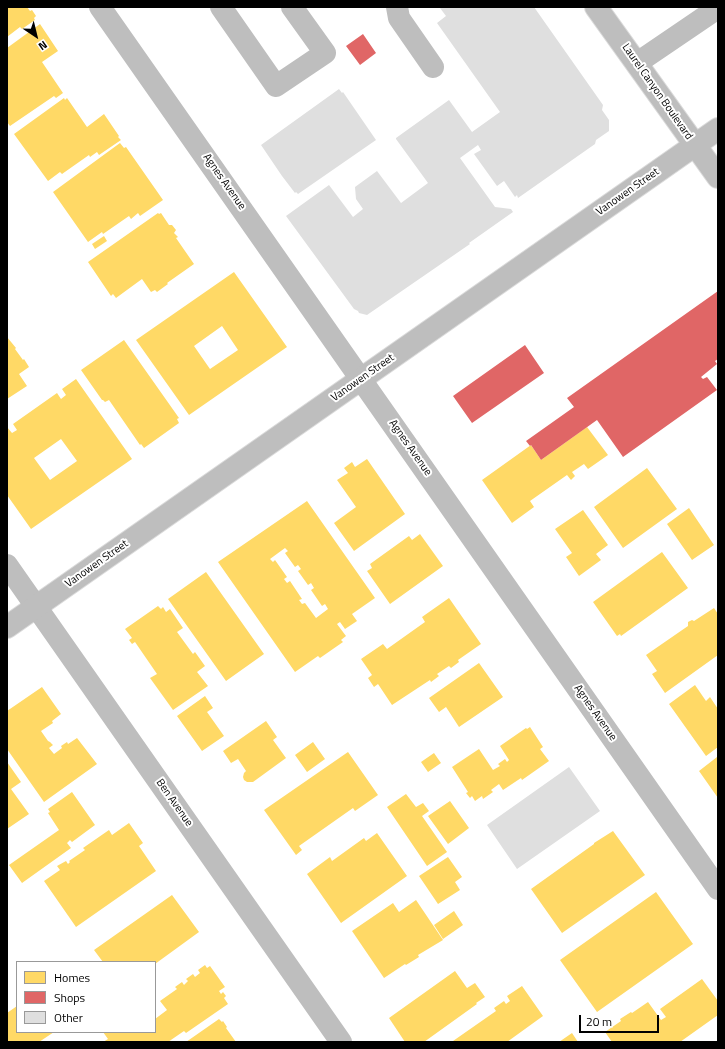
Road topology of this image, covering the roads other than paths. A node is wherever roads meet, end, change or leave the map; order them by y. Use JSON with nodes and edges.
{"nodes":[{"id":1,"x":100,"y":7,"type":"edge"},
{"id":2,"x":221,"y":7,"type":"edge"},
{"id":3,"x":292,"y":7,"type":"edge"},
{"id":4,"x":397,"y":7,"type":"edge"},
{"id":5,"x":596,"y":7,"type":"edge"},
{"id":6,"x":718,"y":8,"type":"edge"},
{"id":7,"x":636,"y":63,"type":"junction"},
{"id":8,"x":433,"y":67,"type":"dead end"},
{"id":9,"x":718,"y":129,"type":"edge"},
{"id":10,"x":695,"y":145,"type":"junction"},
{"id":11,"x":718,"y":177,"type":"edge"},
{"id":12,"x":361,"y":378,"type":"junction"},
{"id":13,"x":7,"y":565,"type":"edge"},
{"id":14,"x":36,"y":606,"type":"junction"},
{"id":15,"x":7,"y":627,"type":"edge"},
{"id":16,"x":718,"y":889,"type":"edge"},
{"id":17,"x":341,"y":1042,"type":"edge"}],
"edges":[{"from":1,"to":12,"type":"street","name":"Agnes Avenue"},
{"from":2,"to":3,"type":"street"},
{"from":4,"to":8,"type":"street"},
{"from":5,"to":7,"type":"street","name":"Laurel Canyon Boulevard"},
{"from":6,"to":7,"type":"street"},
{"from":7,"to":10,"type":"street","name":"Laurel Canyon Boulevard"},
{"from":9,"to":10,"type":"street","name":"Vanowen Street"},
{"from":10,"to":11,"type":"street","name":"Laurel Canyon Boulevard"},
{"from":10,"to":12,"type":"street","name":"Vanowen Street"},
{"from":12,"to":14,"type":"street","name":"Vanowen Street"},
{"from":12,"to":16,"type":"street","name":"Agnes Avenue"},
{"from":13,"to":14,"type":"street","name":"Ben Avenue"},
{"from":14,"to":15,"type":"street","name":"Vanowen Street"},
{"from":14,"to":17,"type":"street","name":"Ben Avenue"}]}
